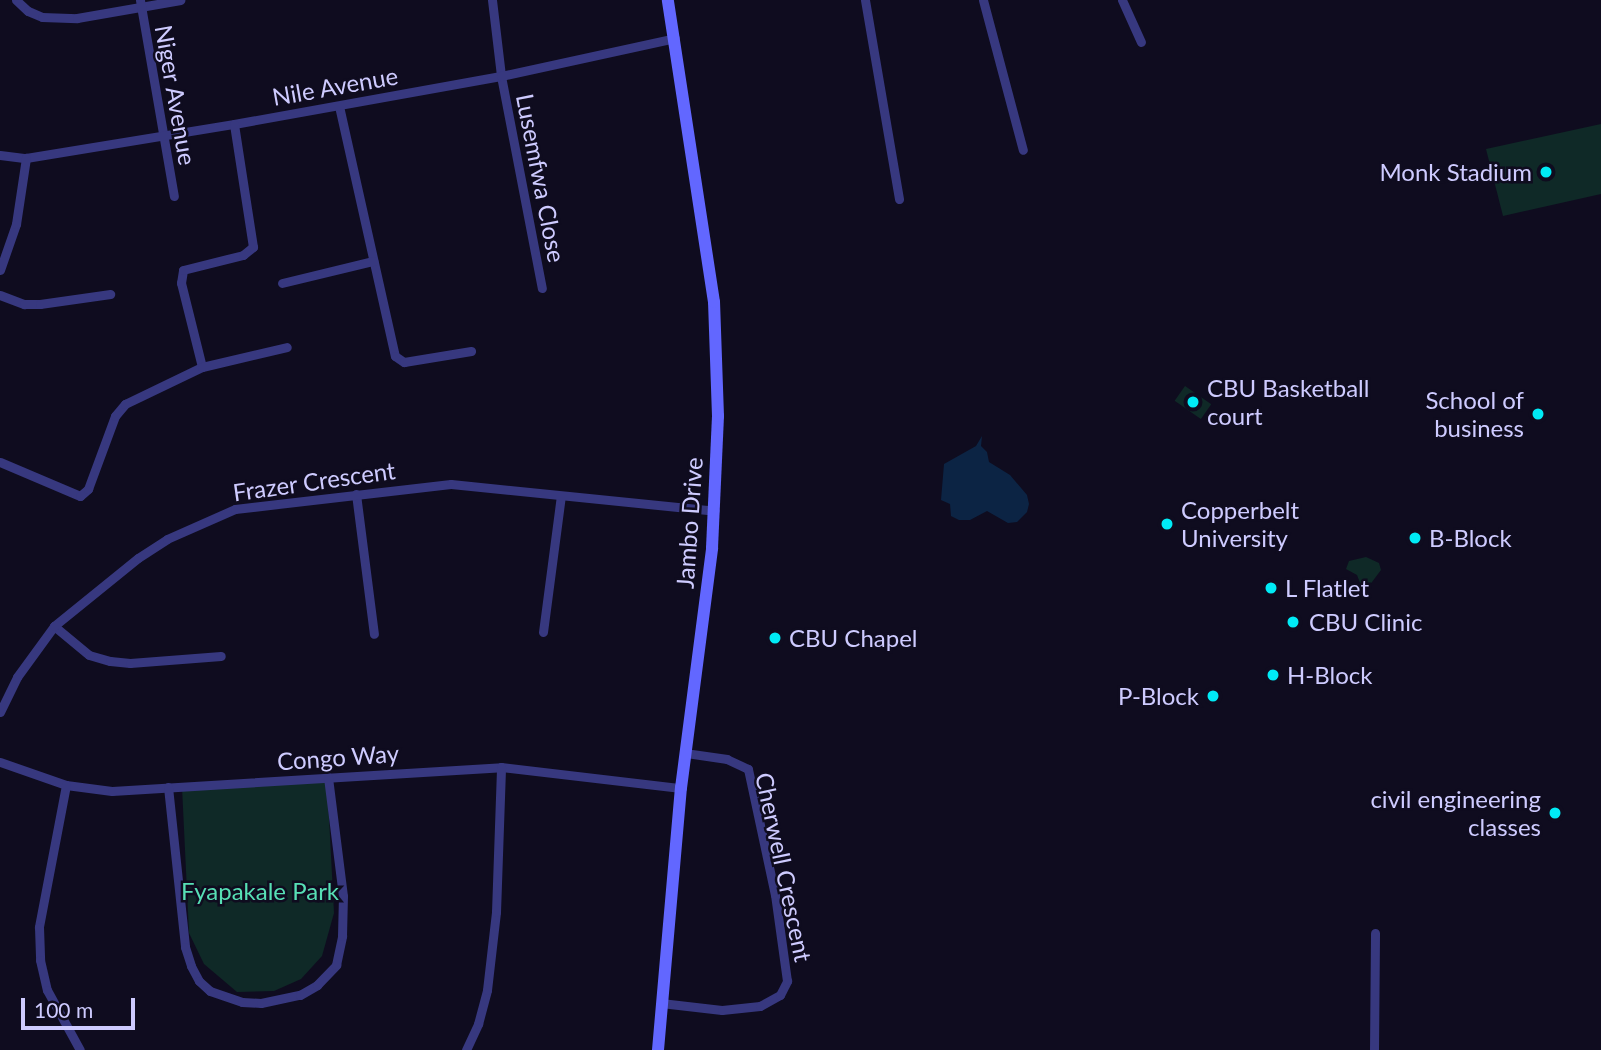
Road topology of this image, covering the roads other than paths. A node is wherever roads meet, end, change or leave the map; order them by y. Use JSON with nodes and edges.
{"nodes":[{"id":1,"x":16,"y":0,"type":"edge"},
{"id":2,"x":180,"y":0,"type":"edge"},
{"id":3,"x":492,"y":0,"type":"edge"},
{"id":4,"x":668,"y":0,"type":"edge"},
{"id":5,"x":864,"y":0,"type":"edge"},
{"id":6,"x":983,"y":0,"type":"edge"},
{"id":7,"x":1122,"y":0,"type":"edge"},
{"id":8,"x":140,"y":4,"type":"edge"},
{"id":9,"x":675,"y":38,"type":"junction"},
{"id":10,"x":1141,"y":42,"type":"dead end"},
{"id":11,"x":502,"y":76,"type":"junction"},
{"id":12,"x":339,"y":106,"type":"junction"},
{"id":13,"x":234,"y":124,"type":"junction"},
{"id":14,"x":163,"y":134,"type":"junction"},
{"id":15,"x":1023,"y":150,"type":"dead end"},
{"id":16,"x":0,"y":155,"type":"edge"},
{"id":17,"x":26,"y":158,"type":"junction"},
{"id":18,"x":174,"y":196,"type":"dead end"},
{"id":19,"x":899,"y":199,"type":"dead end"},
{"id":20,"x":373,"y":261,"type":"junction"},
{"id":21,"x":0,"y":270,"type":"edge"},
{"id":22,"x":282,"y":283,"type":"dead end"},
{"id":23,"x":542,"y":288,"type":"dead end"},
{"id":24,"x":110,"y":293,"type":"dead end"},
{"id":25,"x":0,"y":295,"type":"edge"},
{"id":26,"x":287,"y":347,"type":"dead end"},
{"id":27,"x":471,"y":351,"type":"dead end"},
{"id":28,"x":202,"y":367,"type":"junction"},
{"id":29,"x":0,"y":463,"type":"edge"},
{"id":30,"x":356,"y":494,"type":"junction"},
{"id":31,"x":561,"y":496,"type":"junction"},
{"id":32,"x":715,"y":511,"type":"junction"},
{"id":33,"x":54,"y":625,"type":"junction"},
{"id":34,"x":543,"y":632,"type":"dead end"},
{"id":35,"x":374,"y":634,"type":"dead end"},
{"id":36,"x":220,"y":656,"type":"dead end"},
{"id":37,"x":0,"y":712,"type":"edge"},
{"id":38,"x":686,"y":753,"type":"junction"},
{"id":39,"x":0,"y":762,"type":"edge"},
{"id":40,"x":501,"y":767,"type":"junction"},
{"id":41,"x":328,"y":777,"type":"junction"},
{"id":42,"x":66,"y":785,"type":"junction"},
{"id":43,"x":168,"y":787,"type":"junction"},
{"id":44,"x":681,"y":788,"type":"junction"},
{"id":45,"x":1375,"y":933,"type":"dead end"},
{"id":46,"x":661,"y":1003,"type":"junction"},
{"id":47,"x":79,"y":1050,"type":"edge"},
{"id":48,"x":466,"y":1050,"type":"edge"},
{"id":49,"x":658,"y":1050,"type":"edge"},
{"id":50,"x":1374,"y":1050,"type":"edge"}],
"edges":[{"from":1,"to":8,"type":"street"},
{"from":2,"to":8,"type":"street"},
{"from":3,"to":11,"type":"street","name":"Lusemfwa Close"},
{"from":4,"to":9,"type":"main road","name":"Jambo Drive"},
{"from":5,"to":19,"type":"street"},
{"from":6,"to":15,"type":"street"},
{"from":7,"to":10,"type":"street"},
{"from":8,"to":14,"type":"street","name":"Niger Avenue"},
{"from":9,"to":11,"type":"street","name":"Nile Avenue"},
{"from":9,"to":32,"type":"main road","name":"Jambo Drive"},
{"from":11,"to":12,"type":"street","name":"Nile Avenue"},
{"from":11,"to":23,"type":"street","name":"Lusemfwa Close"},
{"from":12,"to":13,"type":"street","name":"Nile Avenue"},
{"from":12,"to":20,"type":"street"},
{"from":13,"to":14,"type":"street","name":"Nile Avenue"},
{"from":13,"to":28,"type":"street"},
{"from":14,"to":17,"type":"street","name":"Nile Avenue"},
{"from":14,"to":18,"type":"street","name":"Niger Avenue"},
{"from":16,"to":17,"type":"street","name":"Nile Avenue"},
{"from":17,"to":21,"type":"street"},
{"from":20,"to":22,"type":"street"},
{"from":20,"to":27,"type":"street"},
{"from":24,"to":25,"type":"street"},
{"from":26,"to":28,"type":"street"},
{"from":28,"to":29,"type":"street"},
{"from":30,"to":31,"type":"street","name":"Frazer Crescent"},
{"from":30,"to":33,"type":"street","name":"Frazer Crescent"},
{"from":30,"to":35,"type":"street"},
{"from":31,"to":32,"type":"street","name":"Frazer Crescent"},
{"from":31,"to":34,"type":"street"},
{"from":32,"to":38,"type":"main road","name":"Jambo Drive"},
{"from":33,"to":36,"type":"street"},
{"from":33,"to":37,"type":"street","name":"Frazer Crescent"},
{"from":38,"to":44,"type":"main road","name":"Jambo Drive"},
{"from":38,"to":46,"type":"street","name":"Cherwell Crescent"},
{"from":39,"to":42,"type":"street","name":"Congo Way"},
{"from":40,"to":41,"type":"street","name":"Congo Way"},
{"from":40,"to":44,"type":"street","name":"Congo Way"},
{"from":40,"to":48,"type":"street"},
{"from":41,"to":43,"type":"street","name":"Congo Way"},
{"from":41,"to":43,"type":"street"},
{"from":42,"to":43,"type":"street","name":"Congo Way"},
{"from":42,"to":47,"type":"street"},
{"from":44,"to":46,"type":"main road","name":"Jambo Drive"},
{"from":45,"to":50,"type":"street"},
{"from":46,"to":49,"type":"main road","name":"Jambo Drive"}]}
